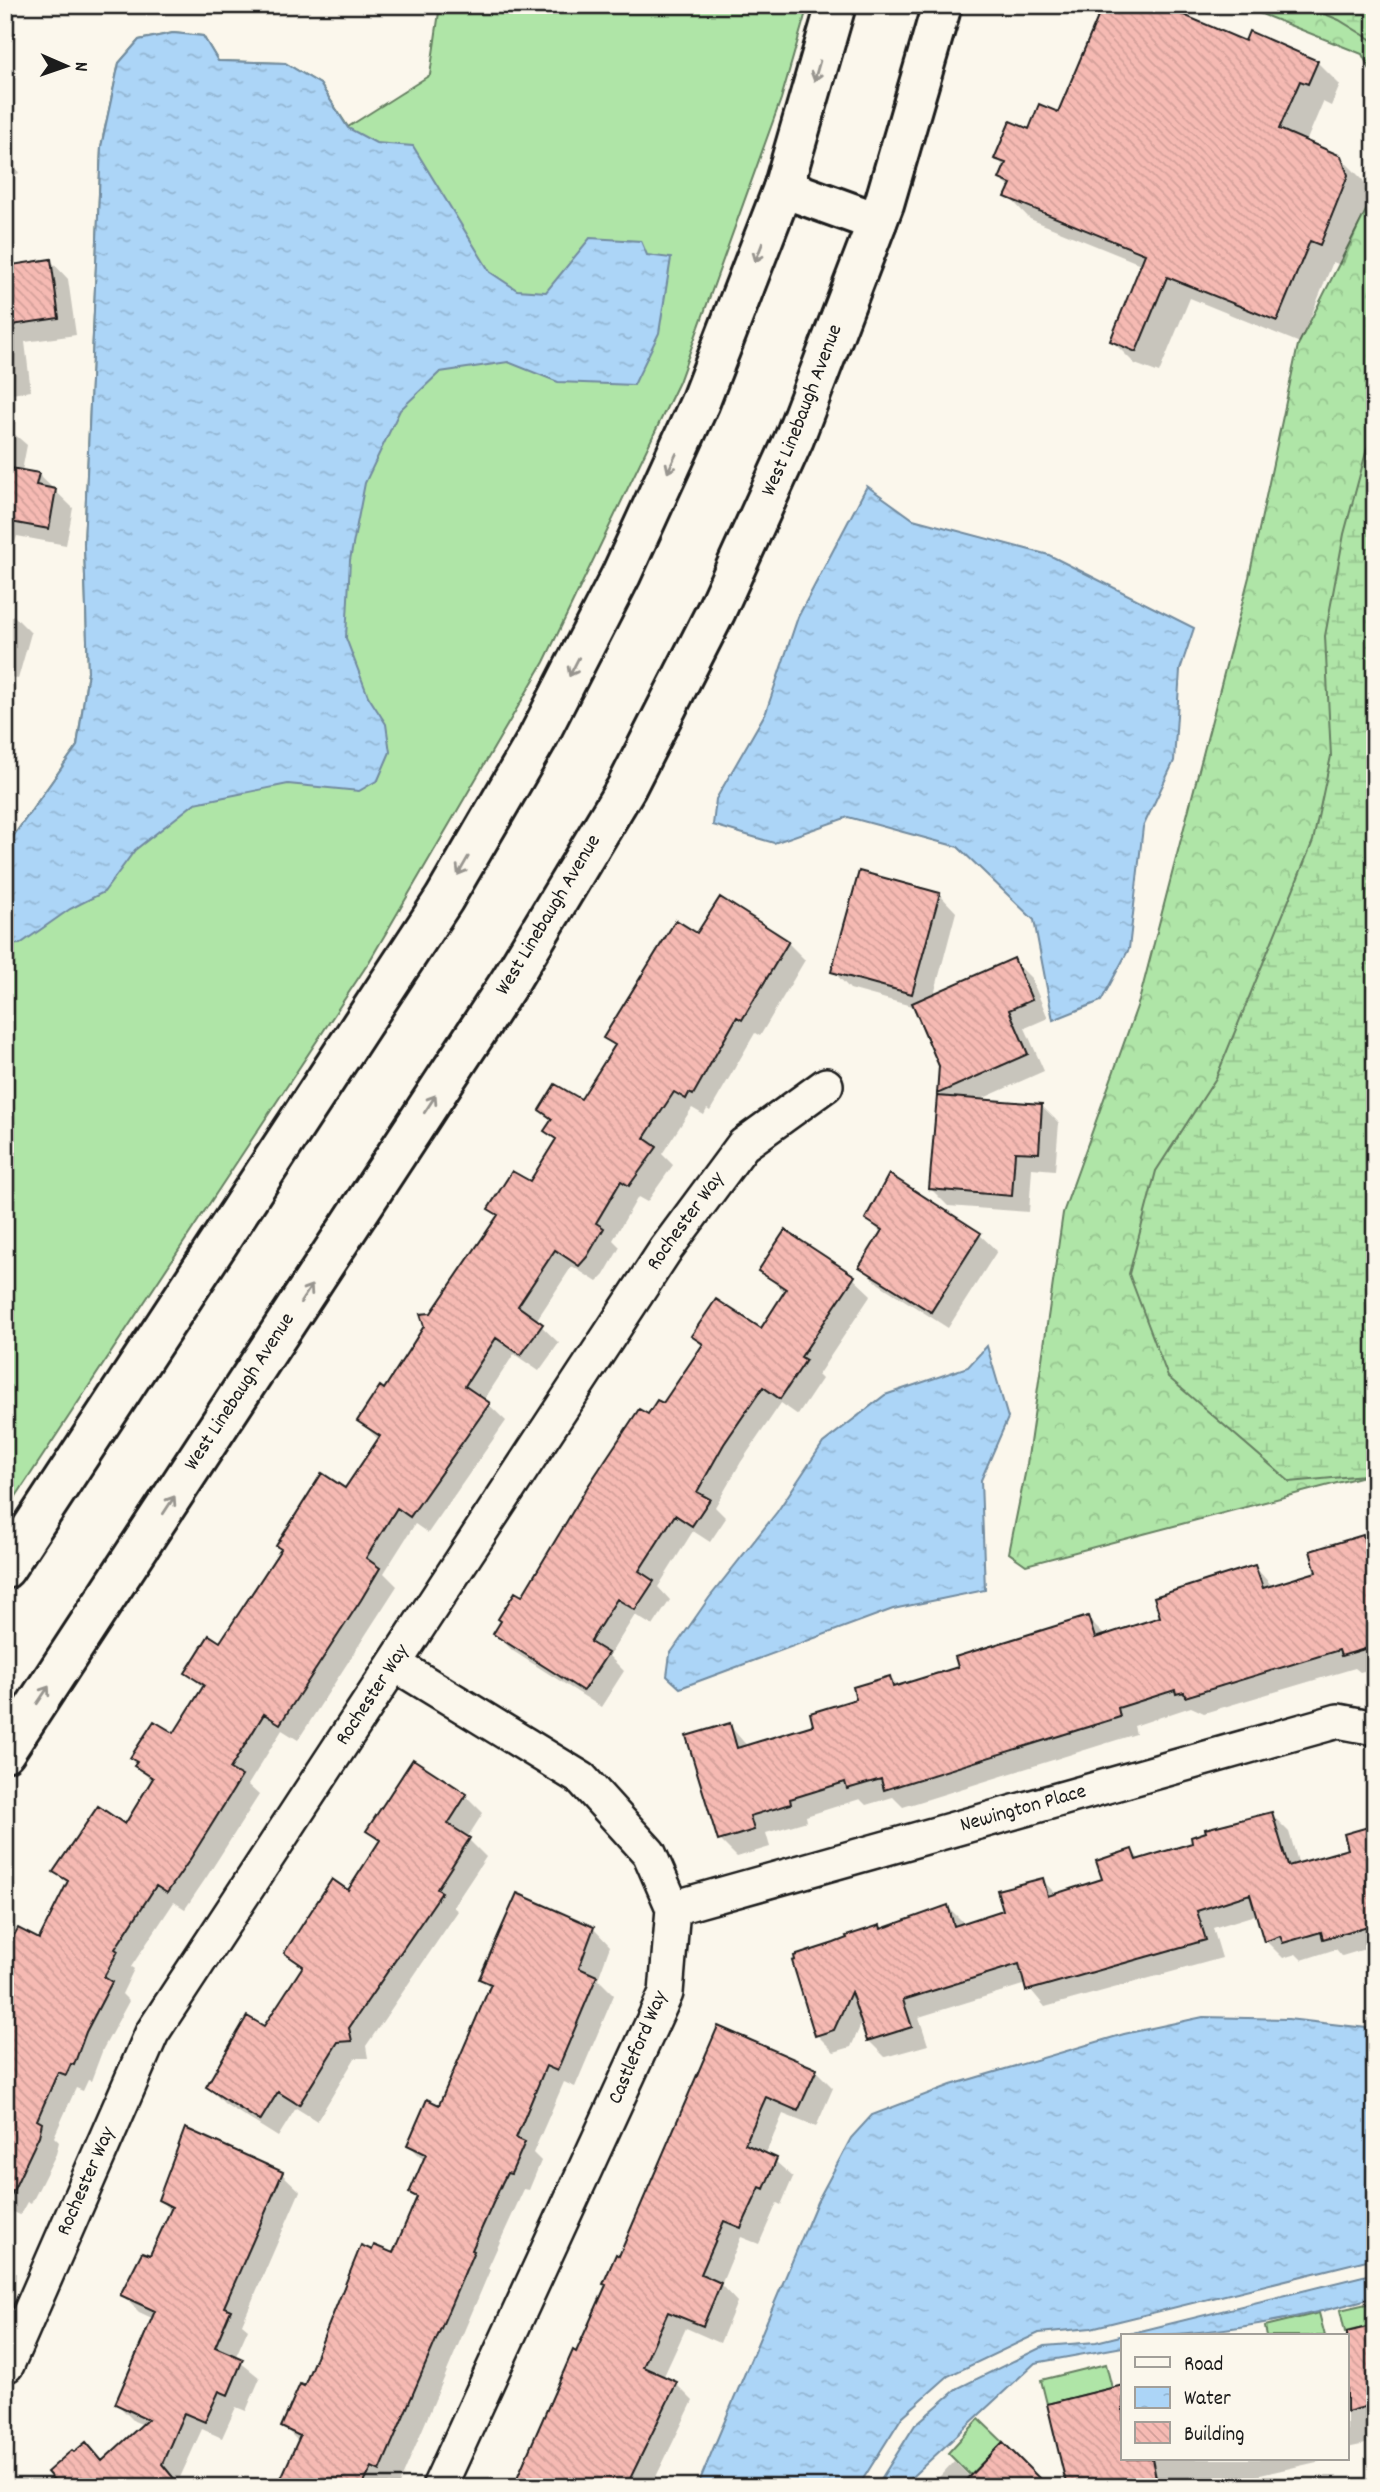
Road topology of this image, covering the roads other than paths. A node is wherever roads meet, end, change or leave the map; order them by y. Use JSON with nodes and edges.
{"nodes":[{"id":1,"x":836,"y":5,"type":"edge"},
{"id":2,"x":942,"y":5,"type":"edge"},
{"id":3,"x":783,"y":188,"type":"junction"},
{"id":4,"x":877,"y":222,"type":"junction"},
{"id":5,"x":826,"y":1084,"type":"dead end"},
{"id":6,"x":5,"y":1569,"type":"edge"},
{"id":7,"x":396,"y":1665,"type":"junction"},
{"id":8,"x":1375,"y":1728,"type":"edge"},
{"id":9,"x":5,"y":1752,"type":"edge"},
{"id":10,"x":673,"y":1908,"type":"junction"},
{"id":11,"x":7,"y":2365,"type":"dead end"},
{"id":12,"x":439,"y":2487,"type":"edge"}],
"edges":[{"from":1,"to":3,"type":"main road","one_way":true},
{"from":2,"to":4,"type":"main road","name":"West Linebaugh Avenue"},
{"from":3,"to":4,"type":"main road"},
{"from":3,"to":6,"type":"main road","one_way":true},
{"from":9,"to":4,"type":"main road","name":"West Linebaugh Avenue","one_way":true},
{"from":5,"to":7,"type":"street","name":"Rochester Way"},
{"from":7,"to":10,"type":"street","name":"Castleford Way"},
{"from":7,"to":11,"type":"street","name":"Rochester Way"},
{"from":8,"to":10,"type":"street","name":"Newington Place"},
{"from":10,"to":12,"type":"street","name":"Castleford Way"}]}
